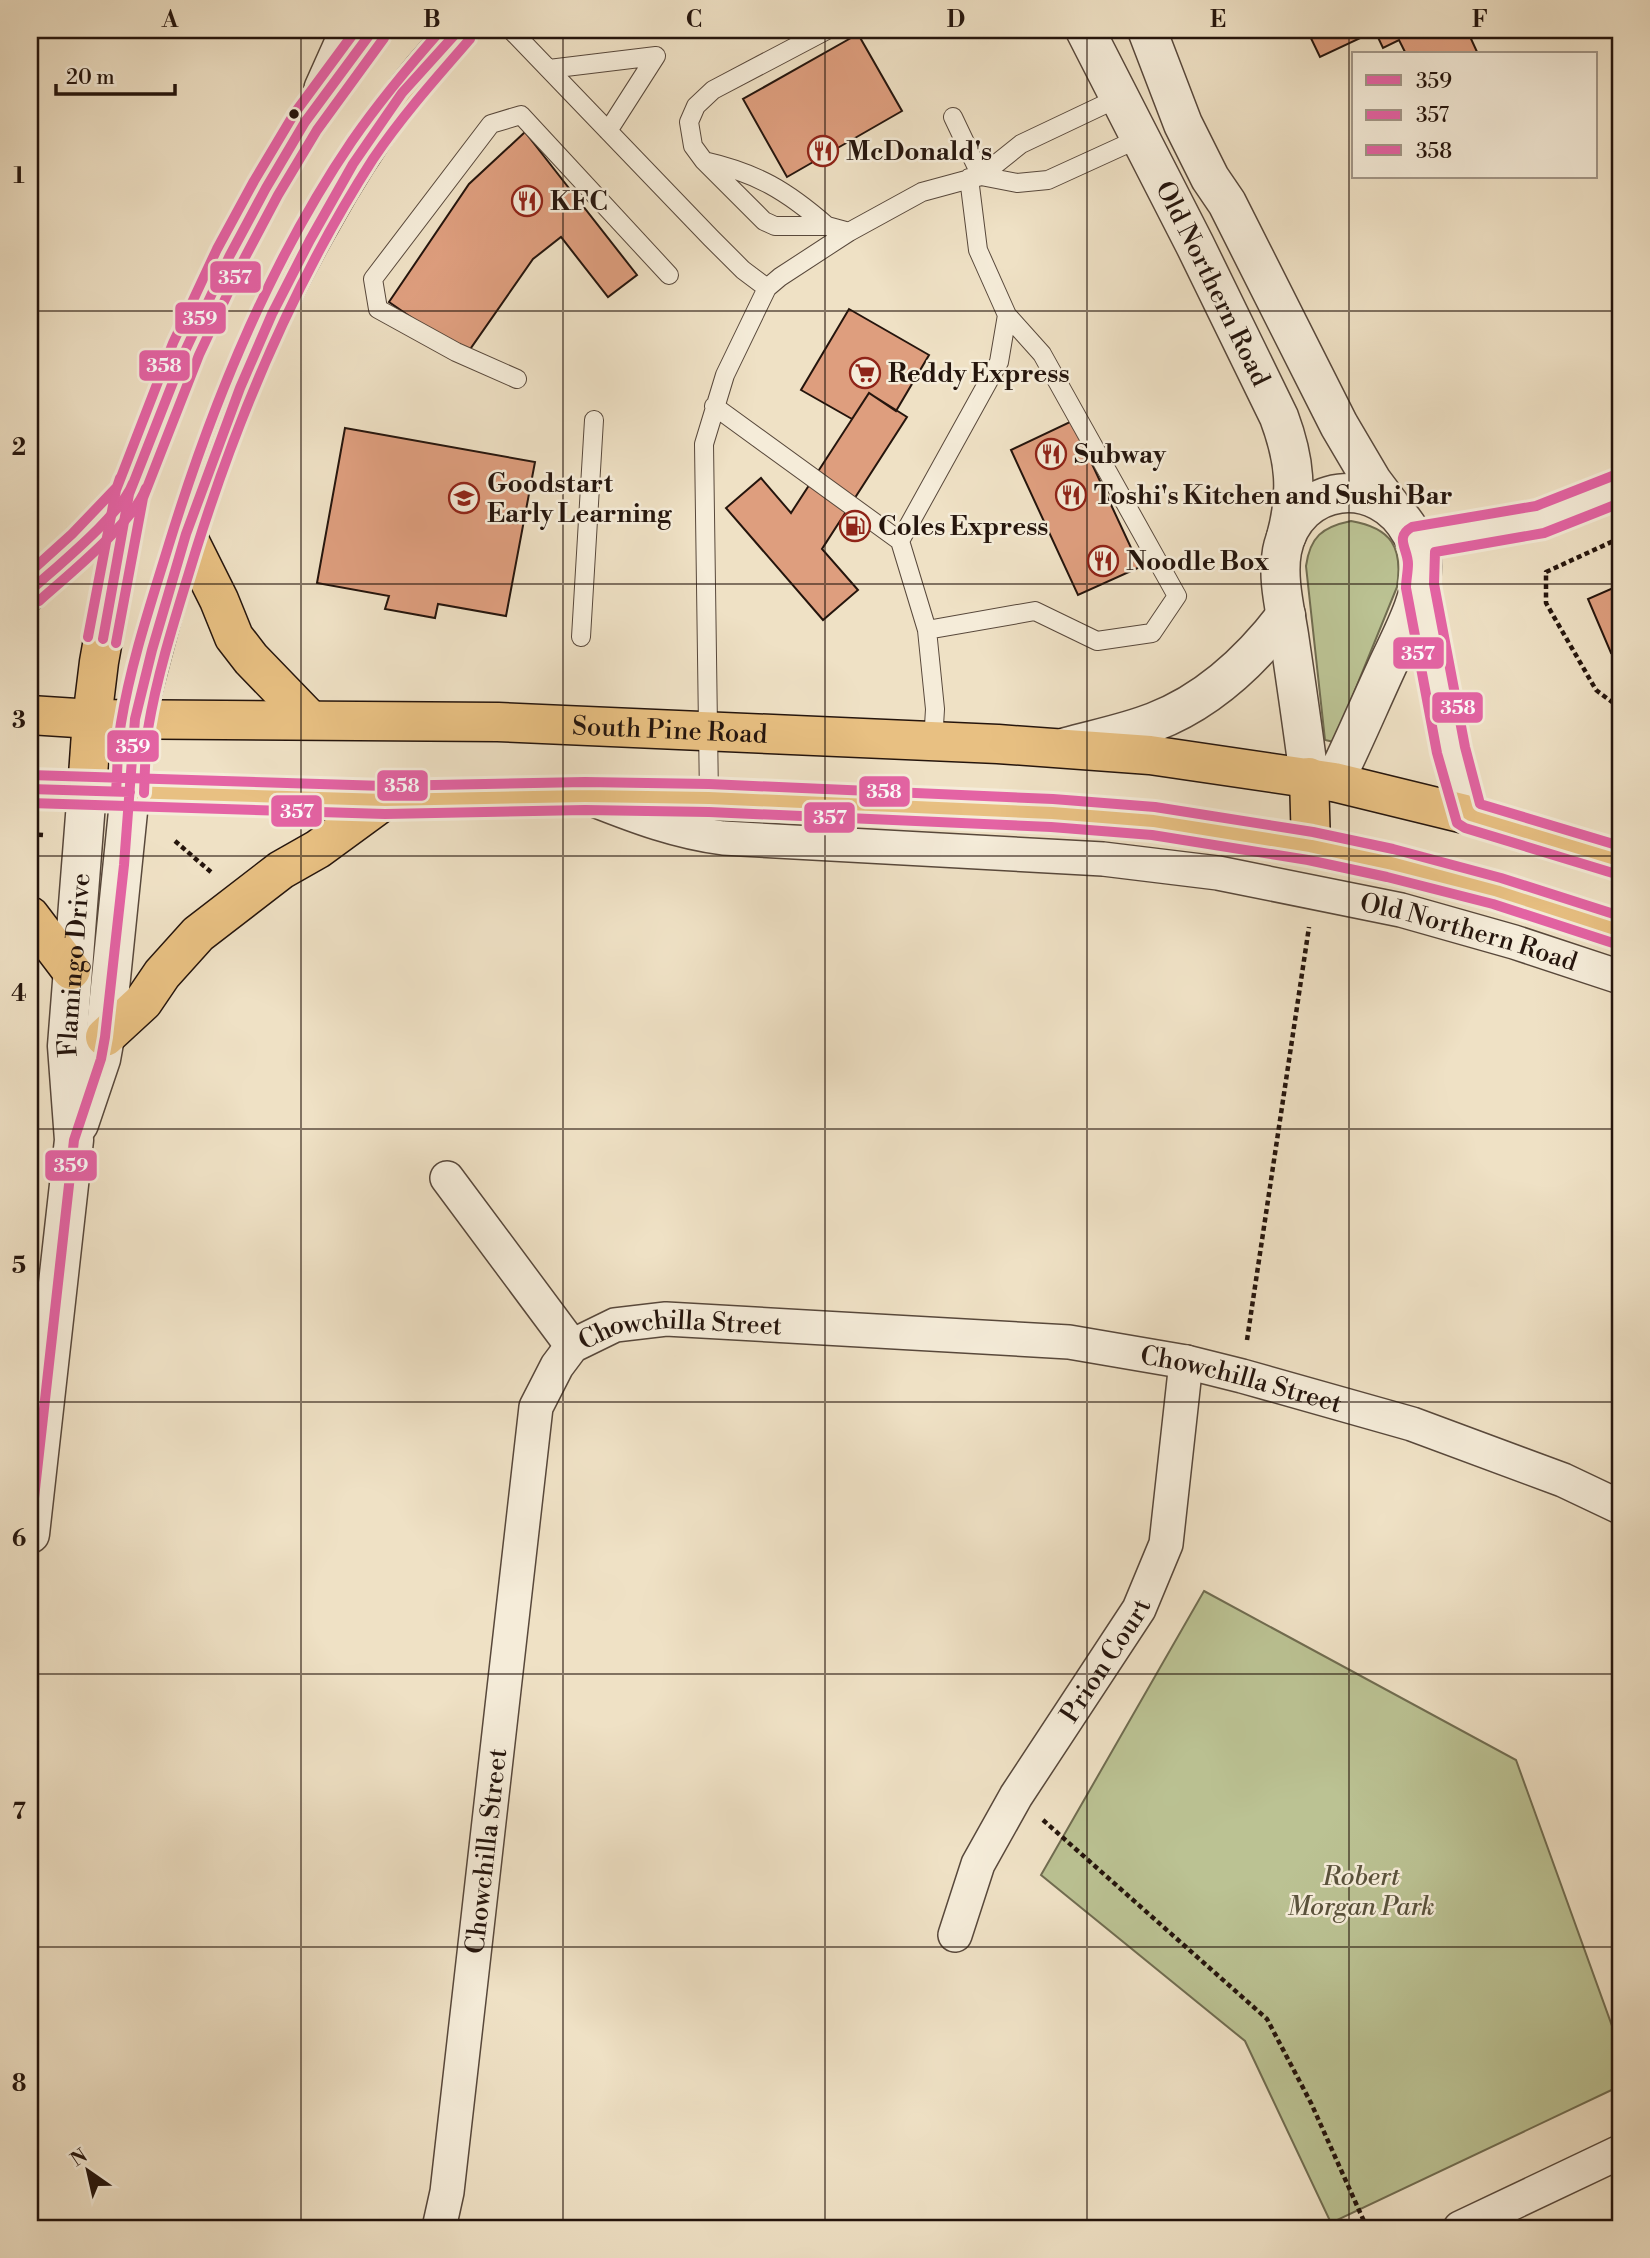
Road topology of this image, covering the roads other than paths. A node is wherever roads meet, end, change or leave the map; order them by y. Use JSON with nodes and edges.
{"nodes":[{"id":1,"x":346,"y":30,"type":"edge"},
{"id":2,"x":373,"y":30,"type":"edge"},
{"id":3,"x":459,"y":30,"type":"edge"},
{"id":4,"x":511,"y":30,"type":"edge"},
{"id":5,"x":827,"y":30,"type":"edge"},
{"id":6,"x":1085,"y":30,"type":"edge"},
{"id":7,"x":1147,"y":30,"type":"edge"},
{"id":8,"x":549,"y":69,"type":"junction"},
{"id":9,"x":1172,"y":95,"type":"junction"},
{"id":10,"x":1118,"y":98,"type":"junction"},
{"id":11,"x":953,"y":117,"type":"dead end"},
{"id":12,"x":305,"y":122,"type":"junction"},
{"id":13,"x":608,"y":131,"type":"junction"},
{"id":14,"x":1140,"y":138,"type":"junction"},
{"id":15,"x":704,"y":161,"type":"junction"},
{"id":16,"x":975,"y":177,"type":"junction"},
{"id":17,"x":827,"y":226,"type":"junction"},
{"id":18,"x":849,"y":232,"type":"junction"},
{"id":19,"x":669,"y":275,"type":"dead end"},
{"id":20,"x":767,"y":288,"type":"junction"},
{"id":21,"x":1007,"y":315,"type":"junction"},
{"id":22,"x":517,"y":379,"type":"dead end"},
{"id":23,"x":714,"y":406,"type":"junction"},
{"id":24,"x":594,"y":420,"type":"dead end"},
{"id":25,"x":1620,"y":488,"type":"edge"},
{"id":26,"x":129,"y":494,"type":"junction"},
{"id":27,"x":1390,"y":505,"type":"junction"},
{"id":28,"x":186,"y":534,"type":"junction"},
{"id":29,"x":900,"y":541,"type":"junction"},
{"id":30,"x":1416,"y":541,"type":"junction"},
{"id":31,"x":1283,"y":549,"type":"junction"},
{"id":32,"x":1420,"y":585,"type":"junction"},
{"id":33,"x":30,"y":591,"type":"edge"},
{"id":34,"x":1286,"y":615,"type":"junction"},
{"id":35,"x":927,"y":630,"type":"junction"},
{"id":36,"x":581,"y":637,"type":"dead end"},
{"id":37,"x":30,"y":715,"type":"edge"},
{"id":38,"x":92,"y":719,"type":"junction"},
{"id":39,"x":135,"y":719,"type":"junction"},
{"id":40,"x":309,"y":719,"type":"junction"},
{"id":41,"x":708,"y":732,"type":"junction"},
{"id":42,"x":933,"y":743,"type":"junction"},
{"id":43,"x":1065,"y":748,"type":"junction"},
{"id":44,"x":1322,"y":780,"type":"junction"},
{"id":45,"x":30,"y":789,"type":"edge"},
{"id":46,"x":87,"y":790,"type":"junction"},
{"id":47,"x":130,"y":792,"type":"junction"},
{"id":48,"x":585,"y":796,"type":"junction"},
{"id":49,"x":709,"y":797,"type":"junction"},
{"id":50,"x":384,"y":800,"type":"junction"},
{"id":51,"x":1469,"y":815,"type":"junction"},
{"id":52,"x":1311,"y":846,"type":"junction"},
{"id":53,"x":1620,"y":861,"type":"edge"},
{"id":54,"x":30,"y":916,"type":"edge"},
{"id":55,"x":1620,"y":931,"type":"edge"},
{"id":56,"x":71,"y":970,"type":"junction"},
{"id":57,"x":1620,"y":977,"type":"edge"},
{"id":58,"x":105,"y":1037,"type":"junction"},
{"id":59,"x":74,"y":1140,"type":"junction"},
{"id":60,"x":447,"y":1178,"type":"dead end"},
{"id":61,"x":572,"y":1346,"type":"junction"},
{"id":62,"x":1185,"y":1362,"type":"junction"},
{"id":63,"x":1620,"y":1507,"type":"edge"},
{"id":64,"x":30,"y":1534,"type":"edge"},
{"id":65,"x":955,"y":1935,"type":"dead end"},
{"id":66,"x":1620,"y":2152,"type":"edge"},
{"id":67,"x":439,"y":2228,"type":"edge"},
{"id":68,"x":1460,"y":2228,"type":"edge"}],
"edges":[{"from":1,"to":12,"type":"street"},
{"from":2,"to":12,"type":"main road"},
{"from":3,"to":28,"type":"main road"},
{"from":4,"to":8,"type":"lane"},
{"from":5,"to":15,"type":"lane"},
{"from":6,"to":10,"type":"street","name":"Old Northern Road"},
{"from":7,"to":9,"type":"street","name":"Old Northern Road"},
{"from":8,"to":13,"type":"lane"},
{"from":8,"to":13,"type":"lane"},
{"from":9,"to":10,"type":"street"},
{"from":9,"to":14,"type":"street"},
{"from":9,"to":27,"type":"street","name":"Old Northern Road"},
{"from":10,"to":14,"type":"street","name":"Old Northern Road"},
{"from":10,"to":16,"type":"lane"},
{"from":11,"to":16,"type":"lane"},
{"from":12,"to":26,"type":"main road"},
{"from":13,"to":20,"type":"lane"},
{"from":14,"to":16,"type":"lane"},
{"from":14,"to":31,"type":"street","name":"Old Northern Road"},
{"from":15,"to":17,"type":"lane"},
{"from":15,"to":17,"type":"lane"},
{"from":16,"to":18,"type":"lane"},
{"from":16,"to":21,"type":"lane"},
{"from":17,"to":18,"type":"lane"},
{"from":18,"to":20,"type":"lane"},
{"from":19,"to":22,"type":"lane"},
{"from":20,"to":23,"type":"lane"},
{"from":21,"to":29,"type":"lane"},
{"from":21,"to":35,"type":"lane"},
{"from":23,"to":29,"type":"lane"},
{"from":23,"to":41,"type":"lane"},
{"from":24,"to":36,"type":"lane"},
{"from":25,"to":30,"type":"street"},
{"from":26,"to":33,"type":"main road"},
{"from":26,"to":38,"type":"main road"},
{"from":27,"to":30,"type":"street","name":"Old Northern Road"},
{"from":27,"to":31,"type":"street","name":"Old Northern Road"},
{"from":28,"to":39,"type":"main road"},
{"from":28,"to":40,"type":"main road"},
{"from":29,"to":35,"type":"lane"},
{"from":30,"to":32,"type":"street","name":"Old Northern Road"},
{"from":31,"to":34,"type":"street","name":"Old Northern Road"},
{"from":32,"to":44,"type":"street","name":"Old Northern Road"},
{"from":32,"to":51,"type":"street"},
{"from":34,"to":43,"type":"street"},
{"from":34,"to":44,"type":"street","name":"Old Northern Road"},
{"from":35,"to":42,"type":"lane"},
{"from":37,"to":38,"type":"main road","name":"South Pine Road"},
{"from":38,"to":39,"type":"main road","name":"South Pine Road"},
{"from":38,"to":46,"type":"main road"},
{"from":39,"to":40,"type":"main road","name":"South Pine Road"},
{"from":39,"to":47,"type":"main road"},
{"from":40,"to":41,"type":"main road","name":"South Pine Road"},
{"from":41,"to":42,"type":"main road","name":"South Pine Road"},
{"from":41,"to":49,"type":"lane"},
{"from":42,"to":43,"type":"main road","name":"South Pine Road"},
{"from":43,"to":44,"type":"main road","name":"South Pine Road"},
{"from":44,"to":51,"type":"main road"},
{"from":44,"to":52,"type":"main road"},
{"from":45,"to":46,"type":"main road"},
{"from":46,"to":47,"type":"main road"},
{"from":46,"to":56,"type":"street","name":"Flamingo Drive"},
{"from":47,"to":50,"type":"main road"},
{"from":47,"to":58,"type":"street","name":"Flamingo Drive"},
{"from":48,"to":49,"type":"main road"},
{"from":48,"to":50,"type":"main road"},
{"from":48,"to":57,"type":"street","name":"Old Northern Road"},
{"from":49,"to":52,"type":"main road"},
{"from":50,"to":58,"type":"main road"},
{"from":51,"to":53,"type":"main road"},
{"from":52,"to":55,"type":"main road","name":"Old Northern Road"},
{"from":54,"to":56,"type":"main road"},
{"from":56,"to":59,"type":"street","name":"Flamingo Drive"},
{"from":58,"to":59,"type":"street","name":"Flamingo Drive"},
{"from":59,"to":64,"type":"street","name":"Flamingo Drive"},
{"from":60,"to":61,"type":"street"},
{"from":61,"to":62,"type":"street","name":"Chowchilla Street"},
{"from":61,"to":67,"type":"street","name":"Chowchilla Street"},
{"from":62,"to":63,"type":"street","name":"Chowchilla Street"},
{"from":62,"to":65,"type":"street","name":"Prion Court"},
{"from":66,"to":68,"type":"street"}]}
